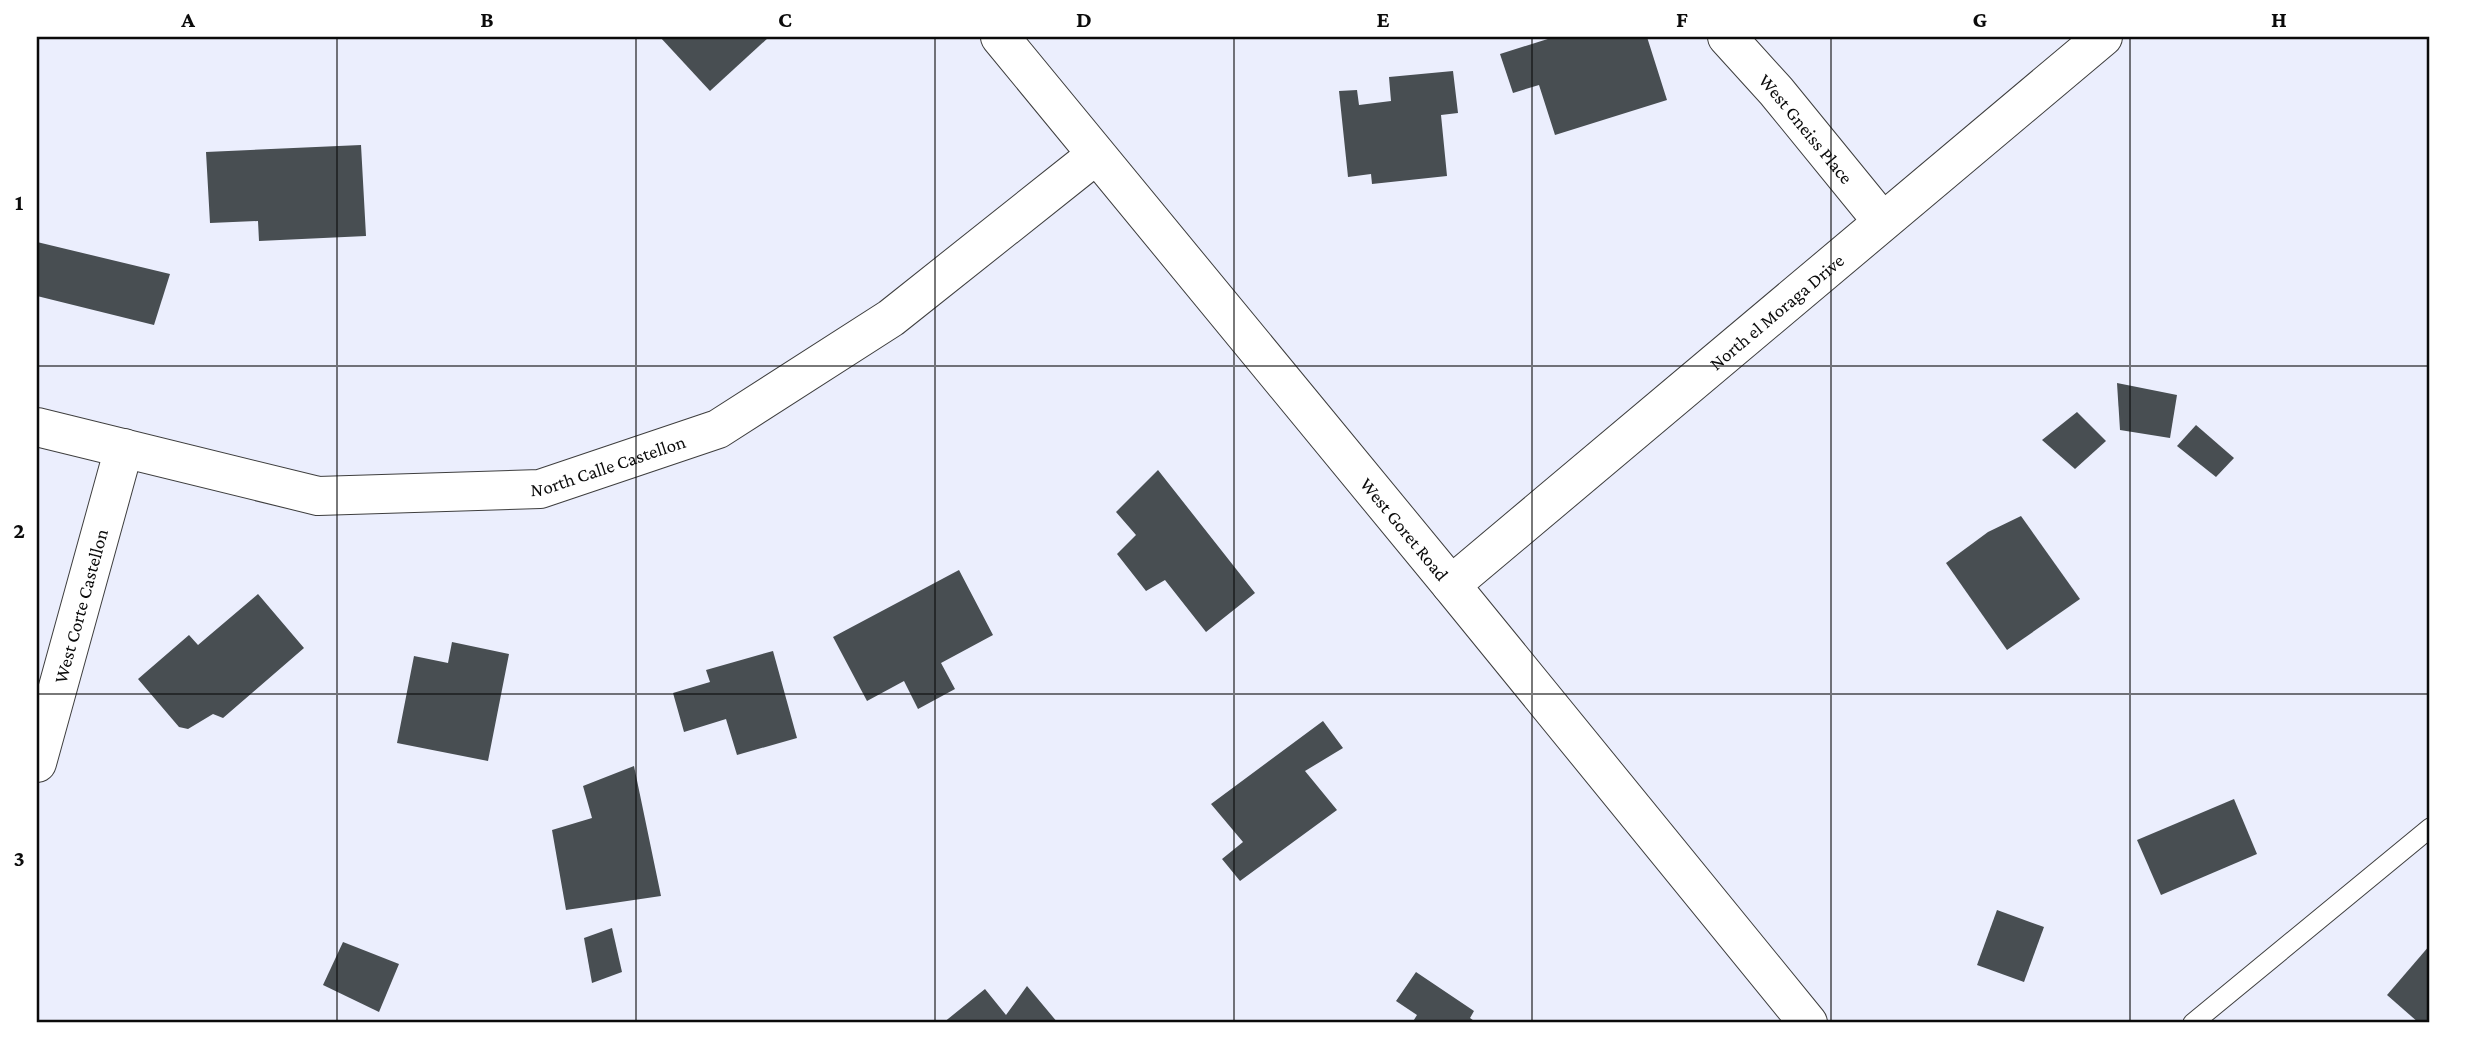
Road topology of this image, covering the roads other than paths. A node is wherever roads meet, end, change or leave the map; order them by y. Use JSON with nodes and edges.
{"nodes":[{"id":1,"x":1000,"y":37,"type":"edge"},
{"id":2,"x":1727,"y":37,"type":"edge"},
{"id":3,"x":2102,"y":37,"type":"edge"},
{"id":4,"x":1096,"y":155,"type":"junction"},
{"id":5,"x":1882,"y":221,"type":"junction"},
{"id":6,"x":37,"y":426,"type":"edge"},
{"id":7,"x":124,"y":448,"type":"junction"},
{"id":8,"x":1451,"y":584,"type":"junction"},
{"id":9,"x":37,"y":763,"type":"edge"},
{"id":10,"x":2430,"y":828,"type":"edge"},
{"id":11,"x":1808,"y":1023,"type":"edge"},
{"id":12,"x":2193,"y":1023,"type":"edge"}],
"edges":[{"from":1,"to":4,"type":"street","name":"West Goret Road"},
{"from":2,"to":5,"type":"street","name":"West Gneiss Place"},
{"from":3,"to":5,"type":"street","name":"North el Moraga Drive"},
{"from":4,"to":7,"type":"street","name":"North Calle Castellon"},
{"from":4,"to":8,"type":"street","name":"West Goret Road"},
{"from":5,"to":8,"type":"street","name":"North el Moraga Drive"},
{"from":6,"to":7,"type":"street","name":"North Calle Castellon"},
{"from":7,"to":9,"type":"street","name":"West Corte Castellon"},
{"from":8,"to":11,"type":"street","name":"West Goret Road"},
{"from":10,"to":12,"type":"lane"}]}
